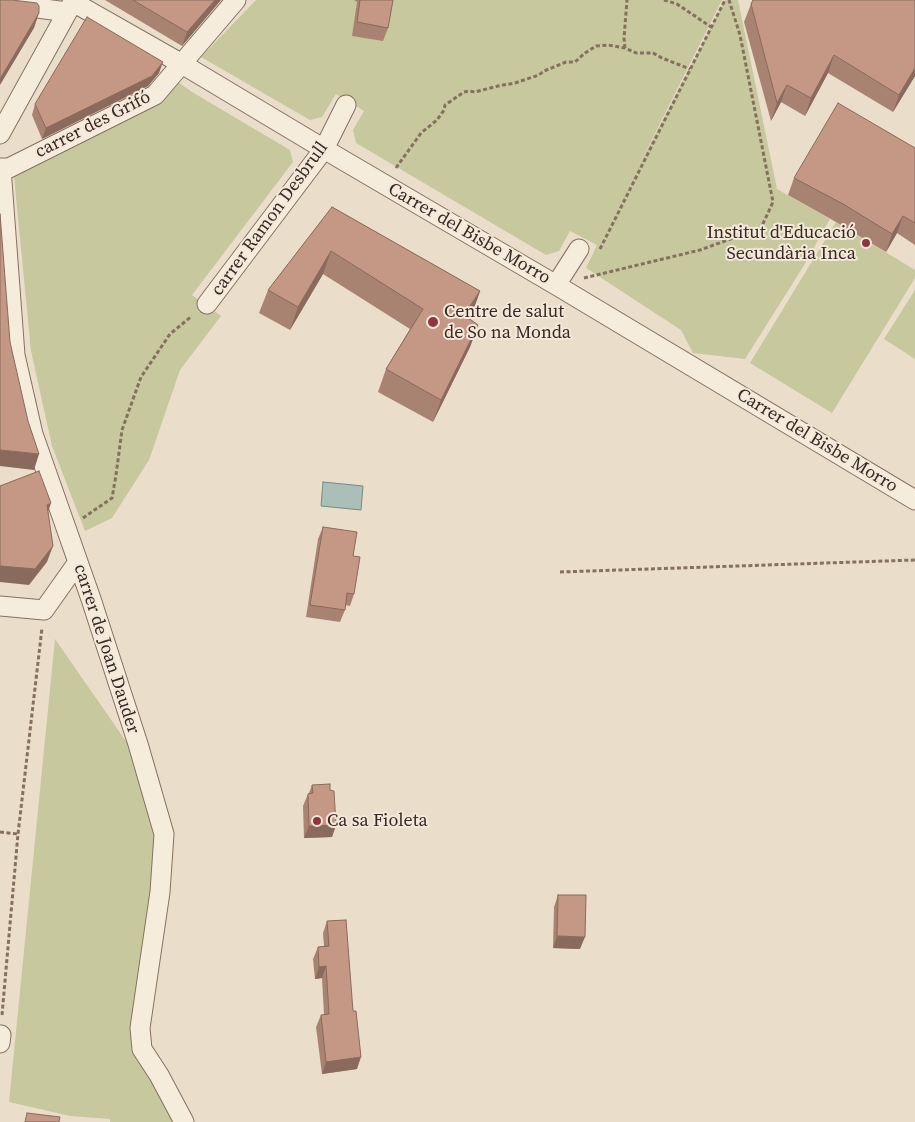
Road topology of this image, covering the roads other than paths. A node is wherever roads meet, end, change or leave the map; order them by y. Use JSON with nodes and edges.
{"nodes":[{"id":1,"x":236,"y":0,"type":"edge"},
{"id":2,"x":0,"y":3,"type":"edge"},
{"id":3,"x":71,"y":5,"type":"edge"},
{"id":4,"x":182,"y":64,"type":"junction"},
{"id":5,"x":346,"y":106,"type":"dead end"},
{"id":6,"x":0,"y":134,"type":"edge"},
{"id":7,"x":324,"y":149,"type":"junction"},
{"id":8,"x":1,"y":168,"type":"edge"},
{"id":9,"x":579,"y":249,"type":"dead end"},
{"id":10,"x":556,"y":285,"type":"junction"},
{"id":11,"x":206,"y":304,"type":"road end"},
{"id":12,"x":915,"y":500,"type":"edge"},
{"id":13,"x":78,"y":562,"type":"junction"},
{"id":14,"x":0,"y":606,"type":"edge"},
{"id":15,"x":184,"y":1122,"type":"edge"}],
"edges":[{"from":1,"to":4,"type":"street","name":"carrer des Grifó"},
{"from":2,"to":3,"type":"street"},
{"from":3,"to":4,"type":"street","name":"Carrer del Bisbe Morro"},
{"from":3,"to":6,"type":"street"},
{"from":4,"to":7,"type":"street","name":"Carrer del Bisbe Morro"},
{"from":4,"to":8,"type":"street","name":"carrer des Grifó"},
{"from":5,"to":7,"type":"street","name":"carrer Ramon Desbrull"},
{"from":7,"to":10,"type":"street","name":"Carrer del Bisbe Morro"},
{"from":7,"to":11,"type":"street","name":"carrer Ramon Desbrull"},
{"from":8,"to":13,"type":"street","name":"carrer de Joan Dauder"},
{"from":9,"to":10,"type":"street"},
{"from":10,"to":12,"type":"street","name":"Carrer del Bisbe Morro"},
{"from":13,"to":14,"type":"street"},
{"from":13,"to":15,"type":"street","name":"carrer de Joan Dauder"}]}
